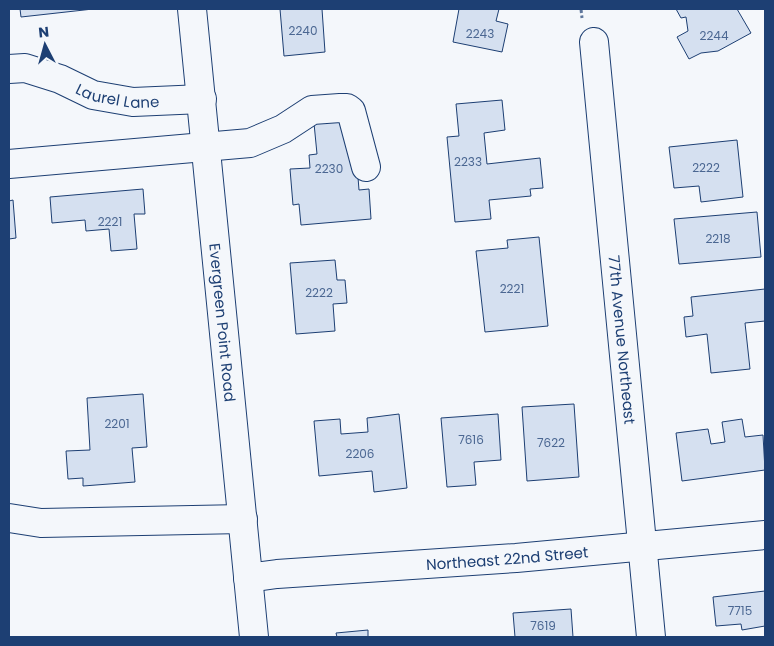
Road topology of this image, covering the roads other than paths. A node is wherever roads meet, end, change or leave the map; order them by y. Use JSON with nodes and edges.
{"nodes":[{"id":1,"x":192,"y":9,"type":"edge"},
{"id":2,"x":594,"y":42,"type":"dead end"},
{"id":3,"x":9,"y":69,"type":"edge"},
{"id":4,"x":202,"y":99,"type":"junction"},
{"id":5,"x":206,"y":148,"type":"junction"},
{"id":6,"x":9,"y":164,"type":"edge"},
{"id":7,"x":366,"y":168,"type":"dead end"},
{"id":8,"x":9,"y":518,"type":"edge"},
{"id":9,"x":242,"y":520,"type":"junction"},
{"id":10,"x":765,"y":535,"type":"edge"},
{"id":11,"x":642,"y":546,"type":"junction"},
{"id":12,"x":248,"y":578,"type":"junction"},
{"id":13,"x":254,"y":637,"type":"edge"},
{"id":14,"x":651,"y":637,"type":"edge"}],
"edges":[{"from":1,"to":4,"type":"street","name":"Evergreen Point Road"},
{"from":2,"to":11,"type":"street","name":"77th Avenue Northeast"},
{"from":3,"to":4,"type":"street","name":"Laurel Lane"},
{"from":4,"to":5,"type":"street","name":"Evergreen Point Road"},
{"from":5,"to":6,"type":"street"},
{"from":5,"to":7,"type":"street"},
{"from":5,"to":9,"type":"street","name":"Evergreen Point Road"},
{"from":8,"to":9,"type":"street"},
{"from":9,"to":12,"type":"street","name":"Evergreen Point Road"},
{"from":10,"to":11,"type":"street","name":"Northeast 22nd Street"},
{"from":11,"to":12,"type":"street","name":"Northeast 22nd Street"},
{"from":11,"to":14,"type":"street","name":"77th Avenue Northeast"},
{"from":12,"to":13,"type":"street","name":"Evergreen Point Road"}]}
